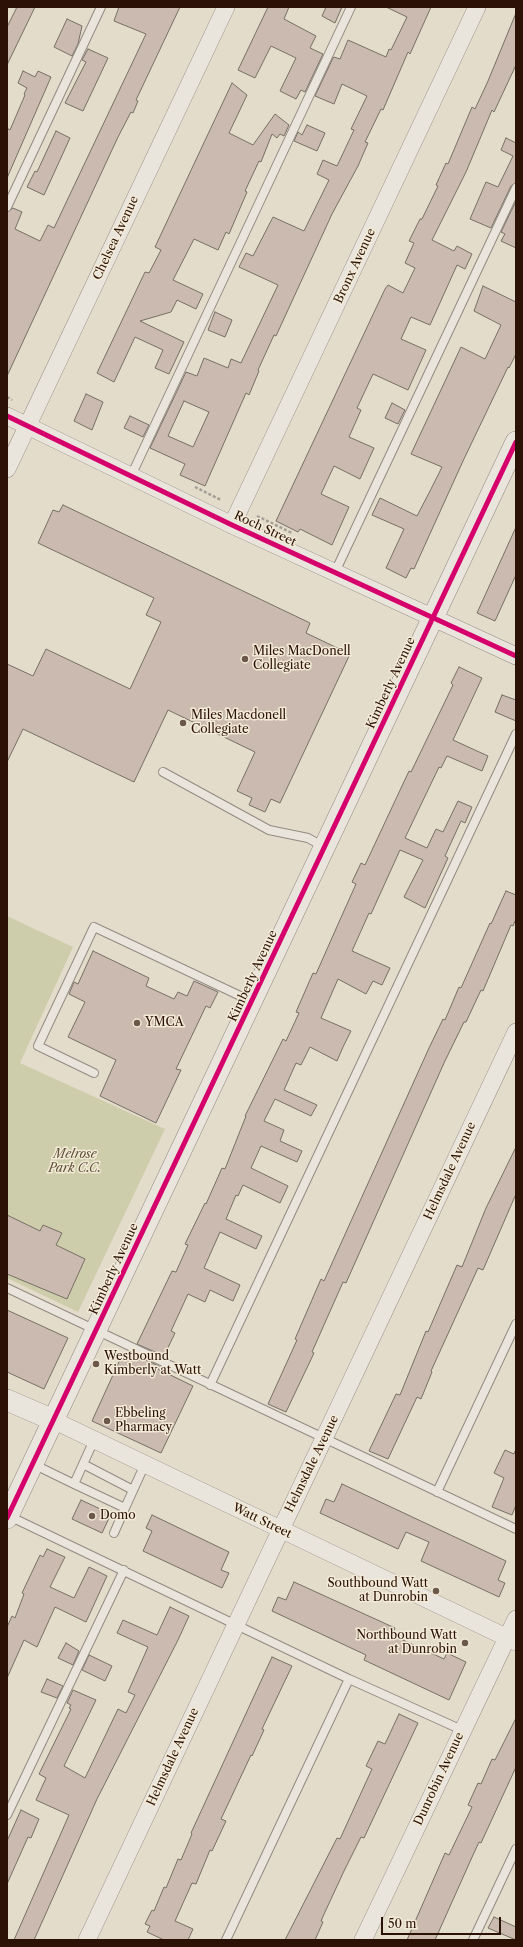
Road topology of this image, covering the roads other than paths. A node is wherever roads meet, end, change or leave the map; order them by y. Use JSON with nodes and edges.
{"nodes":[{"id":1,"x":101,"y":7,"type":"edge"},
{"id":2,"x":226,"y":7,"type":"edge"},
{"id":3,"x":351,"y":7,"type":"edge"},
{"id":4,"x":477,"y":7,"type":"edge"},
{"id":5,"x":516,"y":188,"type":"edge"},
{"id":6,"x":7,"y":207,"type":"edge"},
{"id":7,"x":7,"y":416,"type":"edge"},
{"id":8,"x":27,"y":425,"type":"junction"},
{"id":9,"x":516,"y":442,"type":"edge"},
{"id":10,"x":7,"y":469,"type":"edge"},
{"id":11,"x":130,"y":476,"type":"junction"},
{"id":12,"x":232,"y":525,"type":"junction"},
{"id":13,"x":335,"y":572,"type":"junction"},
{"id":14,"x":434,"y":618,"type":"junction"},
{"id":15,"x":516,"y":656,"type":"edge"},
{"id":16,"x":516,"y":734,"type":"edge"},
{"id":17,"x":163,"y":772,"type":"dead end"},
{"id":18,"x":325,"y":847,"type":"junction"},
{"id":19,"x":252,"y":1001,"type":"junction"},
{"id":20,"x":516,"y":1032,"type":"edge"},
{"id":21,"x":94,"y":1073,"type":"dead end"},
{"id":22,"x":7,"y":1288,"type":"edge"},
{"id":23,"x":516,"y":1324,"type":"edge"},
{"id":24,"x":96,"y":1330,"type":"junction"},
{"id":25,"x":210,"y":1385,"type":"junction"},
{"id":26,"x":7,"y":1400,"type":"edge"},
{"id":27,"x":53,"y":1420,"type":"junction"},
{"id":28,"x":325,"y":1438,"type":"junction"},
{"id":29,"x":94,"y":1440,"type":"junction"},
{"id":30,"x":32,"y":1464,"type":"junction"},
{"id":31,"x":83,"y":1464,"type":"junction"},
{"id":32,"x":144,"y":1464,"type":"junction"},
{"id":33,"x":74,"y":1484,"type":"junction"},
{"id":34,"x":133,"y":1490,"type":"junction"},
{"id":35,"x":437,"y":1492,"type":"junction"},
{"id":36,"x":125,"y":1508,"type":"junction"},
{"id":37,"x":8,"y":1517,"type":"edge"},
{"id":38,"x":516,"y":1529,"type":"edge"},
{"id":39,"x":281,"y":1530,"type":"junction"},
{"id":40,"x":114,"y":1533,"type":"dead end"},
{"id":41,"x":124,"y":1570,"type":"junction"},
{"id":42,"x":516,"y":1619,"type":"edge"},
{"id":43,"x":237,"y":1624,"type":"junction"},
{"id":44,"x":512,"y":1640,"type":"edge"},
{"id":45,"x":349,"y":1679,"type":"junction"},
{"id":46,"x":462,"y":1730,"type":"junction"},
{"id":47,"x":7,"y":1816,"type":"edge"},
{"id":48,"x":516,"y":1849,"type":"edge"},
{"id":49,"x":87,"y":1940,"type":"edge"},
{"id":50,"x":226,"y":1940,"type":"edge"},
{"id":51,"x":362,"y":1940,"type":"edge"},
{"id":52,"x":473,"y":1940,"type":"edge"}],
"edges":[{"from":1,"to":6,"type":"lane"},
{"from":2,"to":8,"type":"street","name":"Chelsea Avenue"},
{"from":3,"to":11,"type":"lane"},
{"from":4,"to":12,"type":"street","name":"Bronx Avenue"},
{"from":5,"to":13,"type":"lane"},
{"from":7,"to":8,"type":"street","name":"Roch Street"},
{"from":8,"to":10,"type":"street","name":"Chelsea Avenue"},
{"from":8,"to":11,"type":"street","name":"Roch Street"},
{"from":9,"to":14,"type":"street","name":"Kimberly Avenue"},
{"from":11,"to":12,"type":"street","name":"Roch Street"},
{"from":12,"to":13,"type":"street","name":"Roch Street"},
{"from":13,"to":14,"type":"street","name":"Roch Street"},
{"from":14,"to":15,"type":"street","name":"Roch Street"},
{"from":14,"to":18,"type":"street","name":"Kimberly Avenue"},
{"from":16,"to":25,"type":"lane"},
{"from":17,"to":18,"type":"lane"},
{"from":18,"to":19,"type":"street","name":"Kimberly Avenue"},
{"from":19,"to":21,"type":"lane"},
{"from":19,"to":24,"type":"street","name":"Kimberly Avenue"},
{"from":20,"to":28,"type":"street","name":"Helmsdale Avenue"},
{"from":22,"to":24,"type":"lane"},
{"from":23,"to":35,"type":"lane"},
{"from":24,"to":25,"type":"lane"},
{"from":24,"to":27,"type":"street","name":"Kimberly Avenue"},
{"from":25,"to":28,"type":"lane"},
{"from":26,"to":27,"type":"street","name":"Watt Street"},
{"from":27,"to":29,"type":"street","name":"Watt Street"},
{"from":27,"to":30,"type":"street","name":"Kimberly Avenue"},
{"from":28,"to":35,"type":"lane"},
{"from":28,"to":39,"type":"street","name":"Helmsdale Avenue"},
{"from":29,"to":31,"type":"lane"},
{"from":29,"to":32,"type":"street","name":"Watt Street"},
{"from":30,"to":33,"type":"lane"},
{"from":30,"to":37,"type":"street","name":"Kimberly Avenue"},
{"from":31,"to":33,"type":"lane"},
{"from":31,"to":34,"type":"lane"},
{"from":32,"to":34,"type":"lane"},
{"from":32,"to":39,"type":"street","name":"Watt Street"},
{"from":33,"to":36,"type":"lane"},
{"from":34,"to":36,"type":"lane"},
{"from":35,"to":38,"type":"lane"},
{"from":36,"to":40,"type":"lane"},
{"from":37,"to":41,"type":"lane"},
{"from":39,"to":43,"type":"street","name":"Helmsdale Avenue"},
{"from":39,"to":44,"type":"street","name":"Watt Street"},
{"from":41,"to":43,"type":"lane"},
{"from":41,"to":47,"type":"lane"},
{"from":42,"to":44,"type":"street","name":"Dunrobin Avenue"},
{"from":43,"to":45,"type":"lane"},
{"from":43,"to":49,"type":"street","name":"Helmsdale Avenue"},
{"from":44,"to":46,"type":"street","name":"Dunrobin Avenue"},
{"from":45,"to":46,"type":"lane"},
{"from":45,"to":50,"type":"lane"},
{"from":46,"to":51,"type":"street","name":"Dunrobin Avenue"},
{"from":48,"to":52,"type":"lane"}]}
